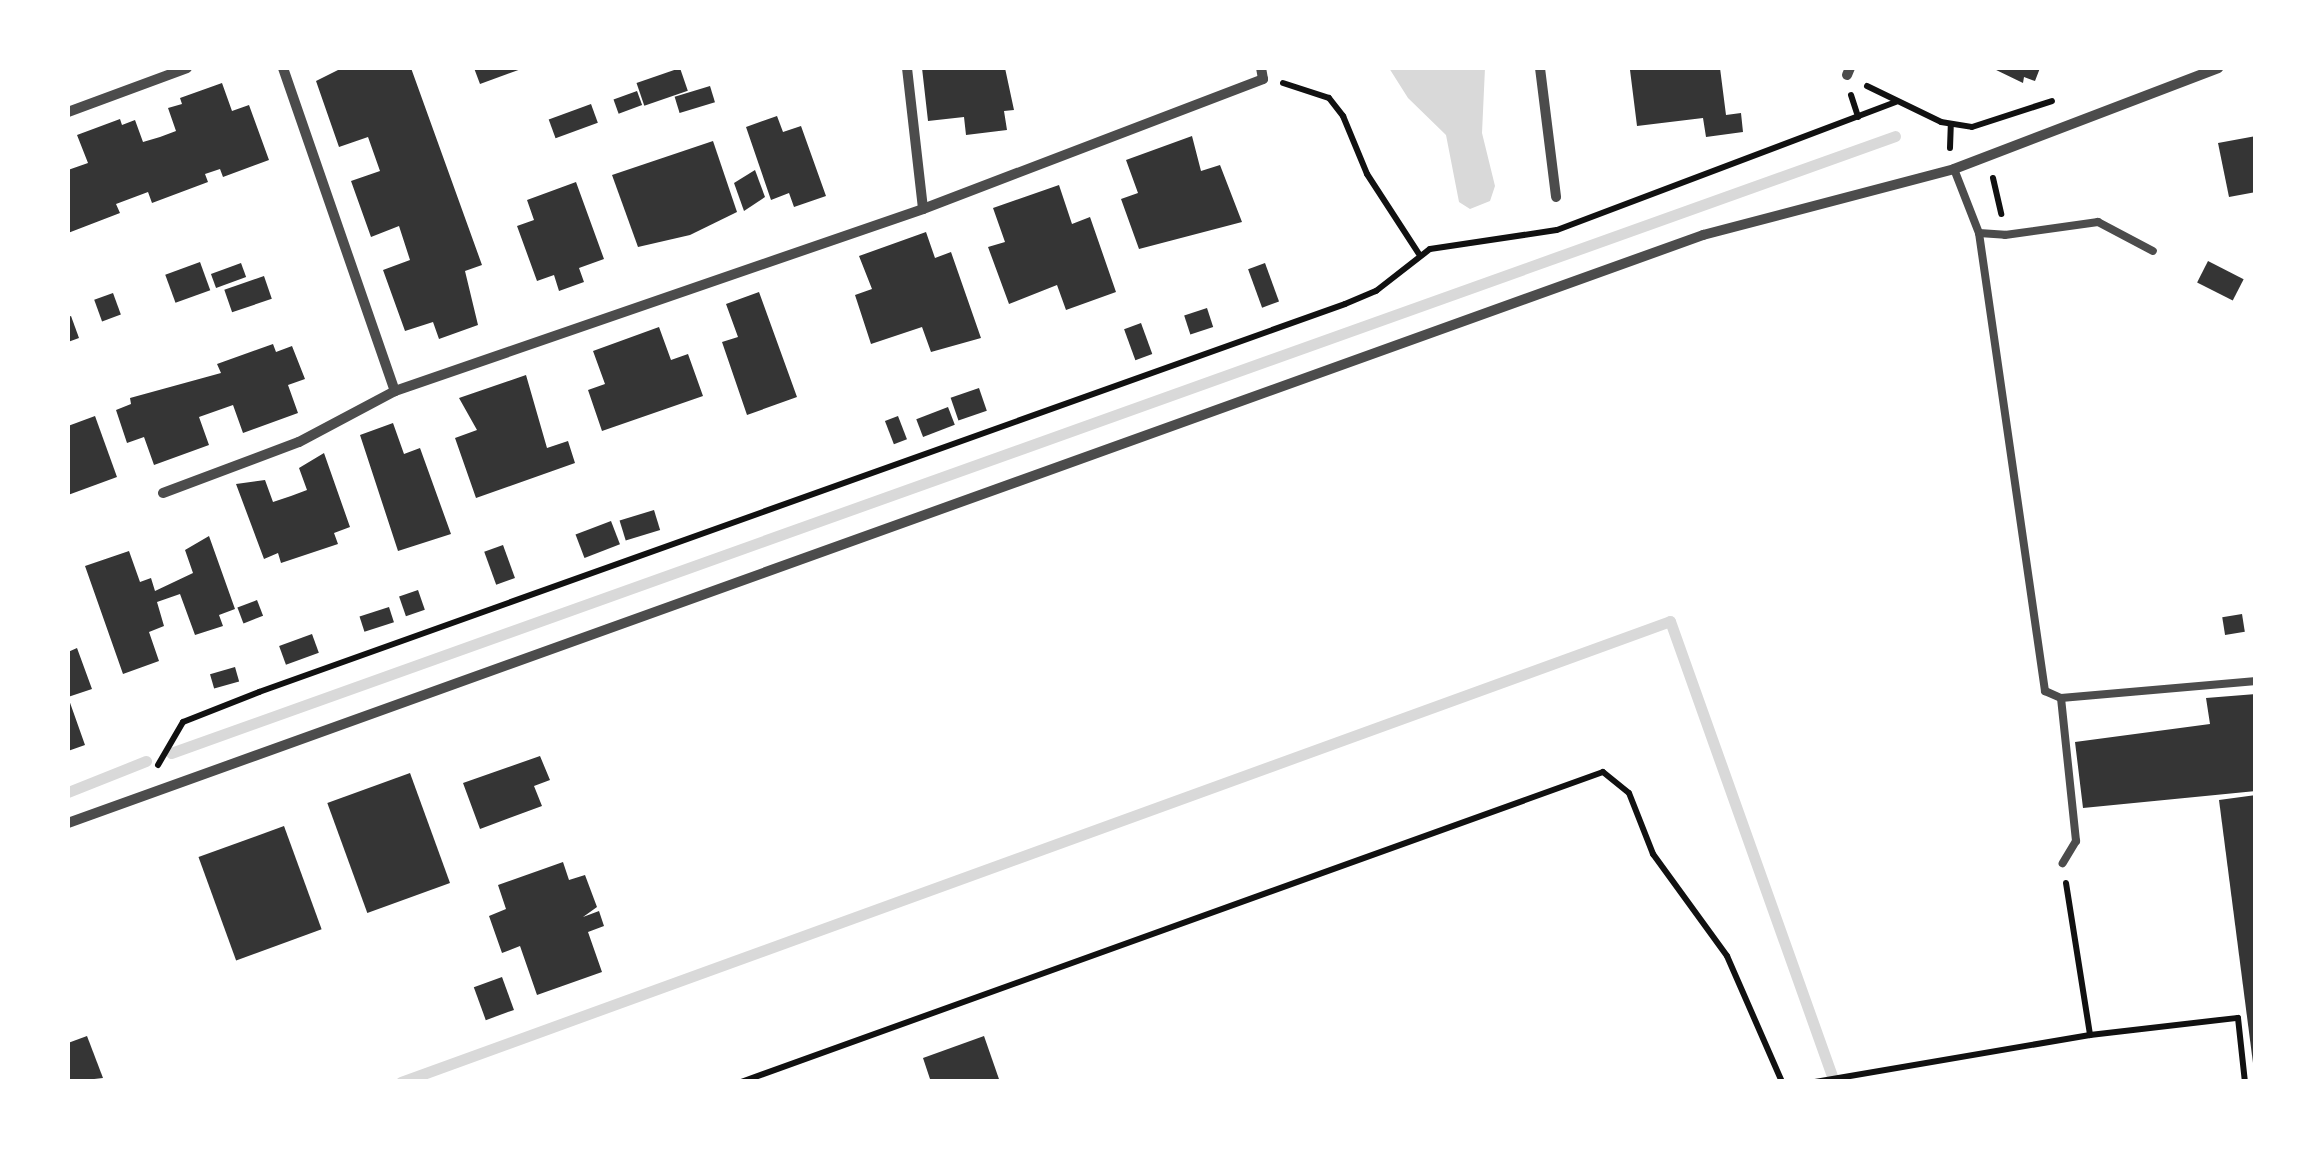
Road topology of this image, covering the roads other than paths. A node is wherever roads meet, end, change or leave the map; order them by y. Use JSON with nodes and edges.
{"nodes":[{"id":1,"x":187,"y":68,"type":"edge"},
{"id":2,"x":283,"y":68,"type":"edge"},
{"id":3,"x":907,"y":68,"type":"edge"},
{"id":4,"x":1540,"y":68,"type":"edge"},
{"id":5,"x":2218,"y":68,"type":"edge"},
{"id":6,"x":1262,"y":73,"type":"edge"},
{"id":7,"x":68,"y":112,"type":"edge"},
{"id":8,"x":1954,"y":169,"type":"junction"},
{"id":9,"x":1556,"y":197,"type":"dead end"},
{"id":10,"x":922,"y":209,"type":"junction"},
{"id":11,"x":1979,"y":233,"type":"junction"},
{"id":12,"x":2153,"y":251,"type":"dead end"},
{"id":13,"x":395,"y":391,"type":"junction"},
{"id":14,"x":164,"y":493,"type":"dead end"},
{"id":15,"x":2256,"y":680,"type":"edge"},
{"id":16,"x":2061,"y":698,"type":"junction"},
{"id":17,"x":68,"y":823,"type":"edge"},
{"id":18,"x":2063,"y":863,"type":"road end"}],
"edges":[{"from":1,"to":7,"type":"street"},
{"from":2,"to":13,"type":"street"},
{"from":3,"to":10,"type":"street"},
{"from":4,"to":9,"type":"street"},
{"from":5,"to":8,"type":"street"},
{"from":6,"to":10,"type":"street"},
{"from":8,"to":11,"type":"lane"},
{"from":8,"to":17,"type":"street"},
{"from":10,"to":13,"type":"street"},
{"from":11,"to":12,"type":"lane"},
{"from":11,"to":16,"type":"lane"},
{"from":13,"to":14,"type":"street"},
{"from":15,"to":16,"type":"lane"},
{"from":16,"to":18,"type":"lane"}]}
